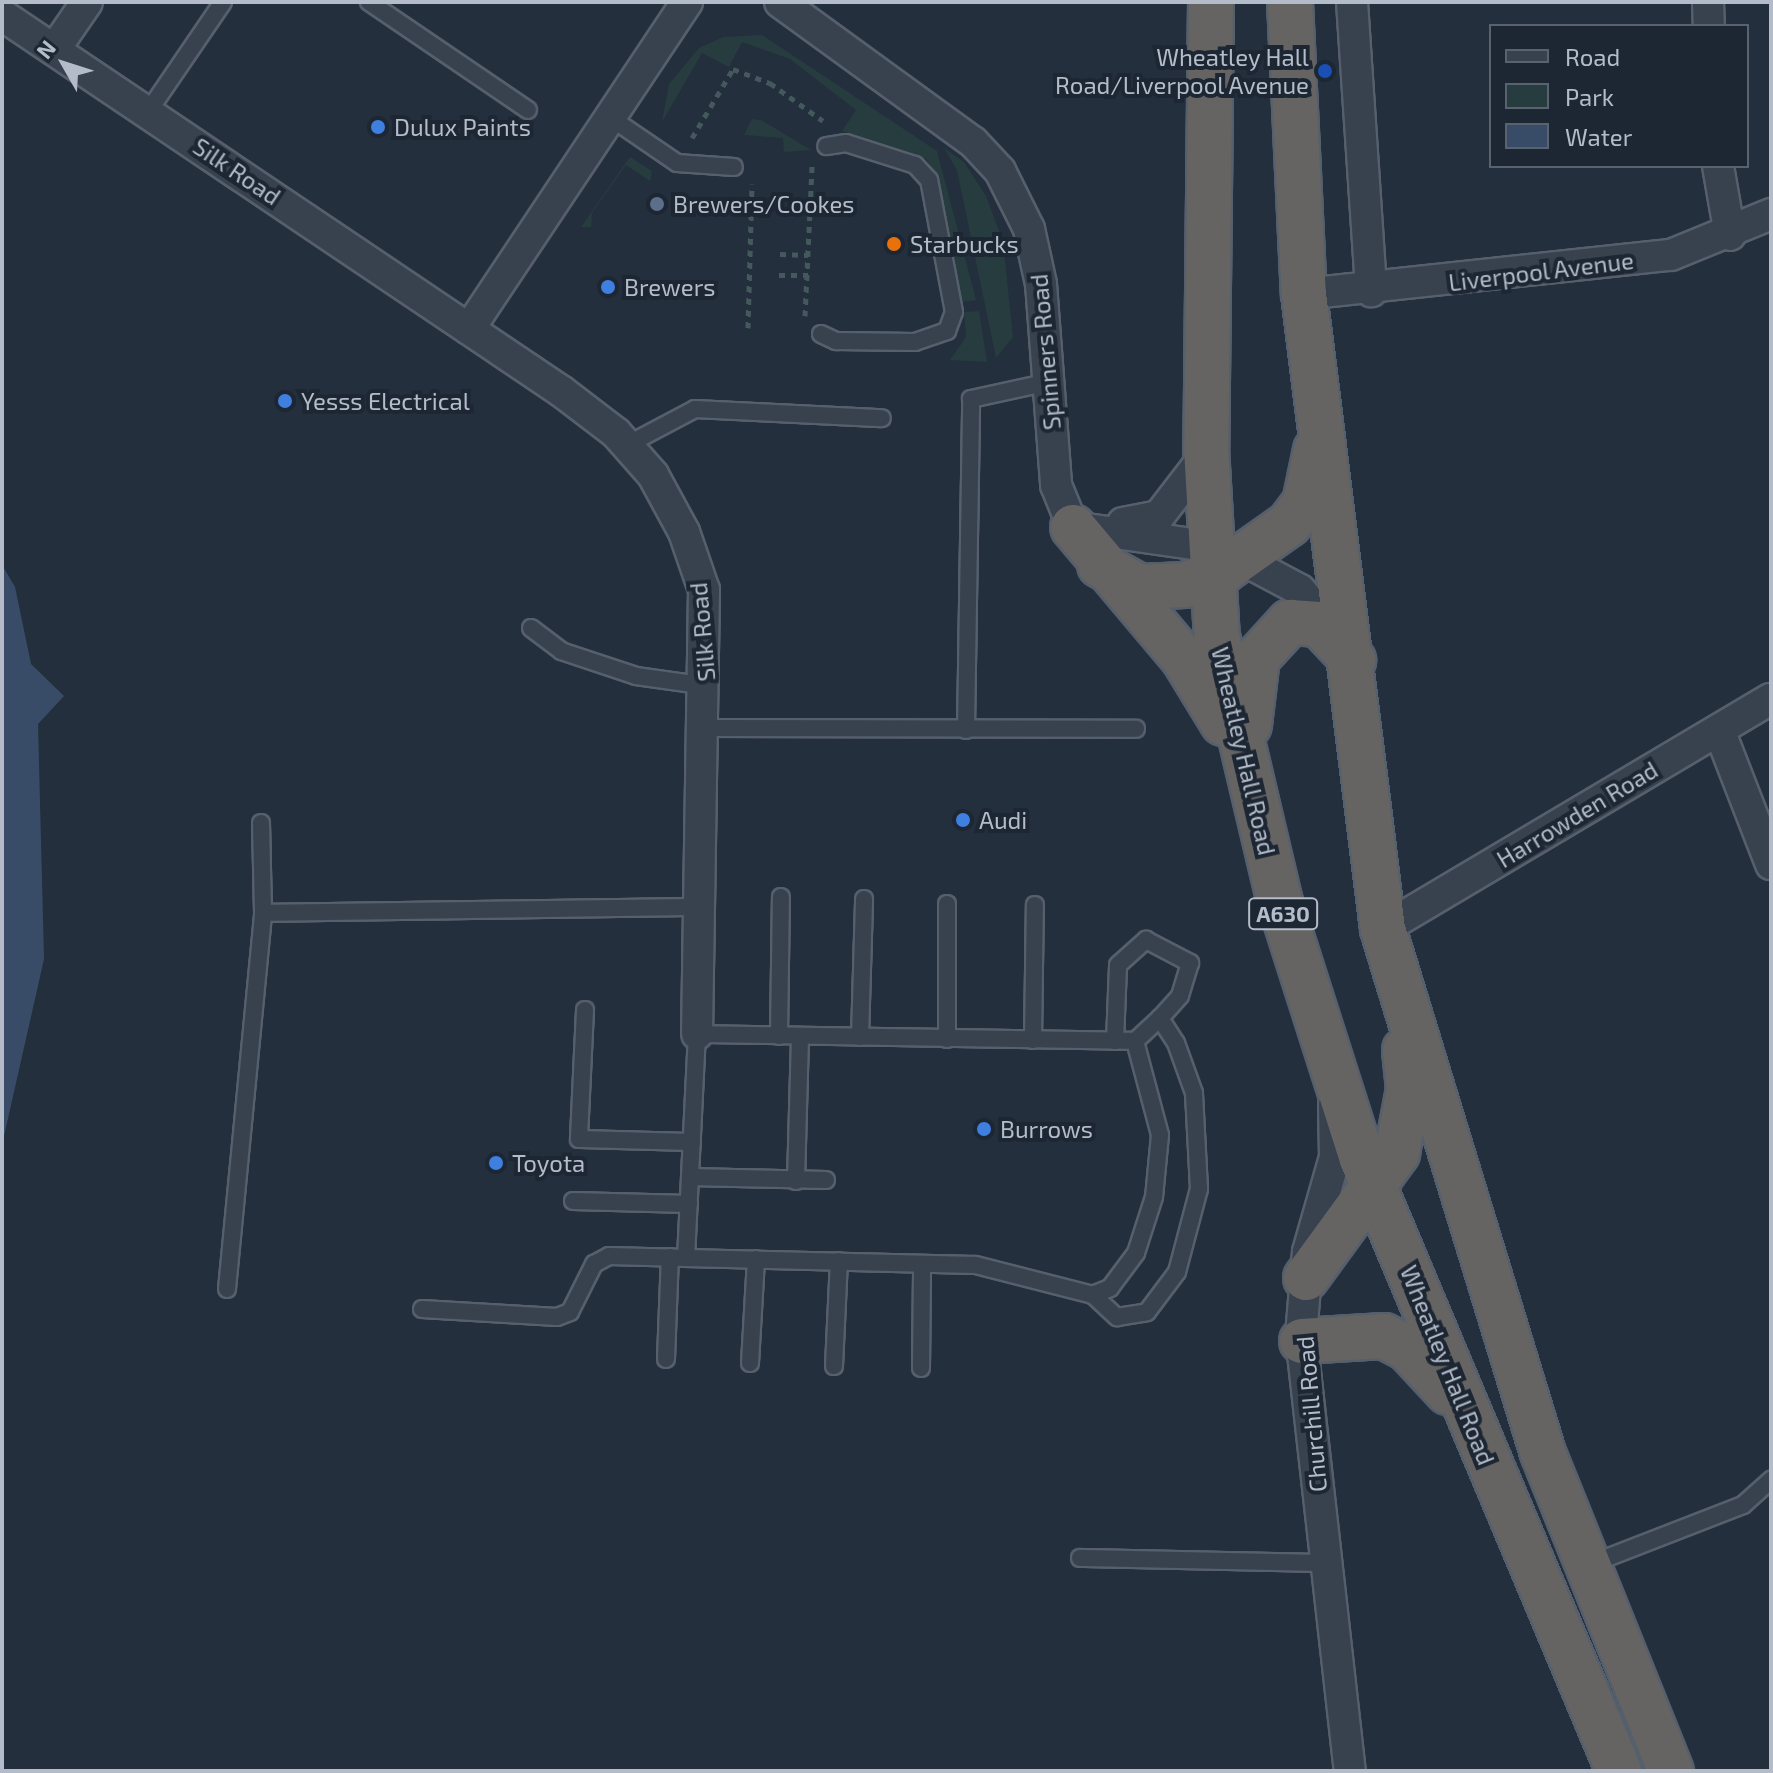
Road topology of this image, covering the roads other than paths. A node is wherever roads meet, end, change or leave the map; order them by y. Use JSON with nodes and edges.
{"nodes":[{"id":1,"x":87,"y":2,"type":"edge"},
{"id":2,"x":223,"y":2,"type":"edge"},
{"id":3,"x":369,"y":2,"type":"edge"},
{"id":4,"x":687,"y":2,"type":"edge"},
{"id":5,"x":780,"y":2,"type":"edge"},
{"id":6,"x":1211,"y":2,"type":"edge"},
{"id":7,"x":1290,"y":2,"type":"edge"},
{"id":8,"x":1352,"y":2,"type":"edge"},
{"id":9,"x":1708,"y":2,"type":"edge"},
{"id":10,"x":2,"y":15,"type":"edge"},
{"id":11,"x":1709,"y":24,"type":"edge"},
{"id":12,"x":54,"y":50,"type":"junction"},
{"id":13,"x":528,"y":110,"type":"dead end"},
{"id":14,"x":148,"y":112,"type":"junction"},
{"id":15,"x":614,"y":120,"type":"junction"},
{"id":16,"x":819,"y":149,"type":"road end"},
{"id":17,"x":734,"y":167,"type":"dead end"},
{"id":18,"x":1718,"y":168,"type":"edge"},
{"id":19,"x":1771,"y":214,"type":"edge"},
{"id":20,"x":1730,"y":235,"type":"junction"},
{"id":21,"x":1371,"y":291,"type":"junction"},
{"id":22,"x":1304,"y":294,"type":"junction"},
{"id":23,"x":469,"y":329,"type":"junction"},
{"id":24,"x":813,"y":334,"type":"road end"},
{"id":25,"x":1049,"y":382,"type":"junction"},
{"id":26,"x":1318,"y":399,"type":"junction"},
{"id":27,"x":882,"y":418,"type":"dead end"},
{"id":28,"x":627,"y":445,"type":"junction"},
{"id":29,"x":1206,"y":455,"type":"junction"},
{"id":30,"x":1073,"y":527,"type":"junction"},
{"id":31,"x":1220,"y":560,"type":"junction"},
{"id":32,"x":1100,"y":565,"type":"junction"},
{"id":33,"x":531,"y":628,"type":"dead end"},
{"id":34,"x":1353,"y":660,"type":"junction"},
{"id":35,"x":707,"y":686,"type":"junction"},
{"id":36,"x":1771,"y":699,"type":"edge"},
{"id":37,"x":706,"y":728,"type":"junction"},
{"id":38,"x":1136,"y":729,"type":"dead end"},
{"id":39,"x":966,"y":730,"type":"junction"},
{"id":40,"x":1719,"y":730,"type":"junction"},
{"id":41,"x":1254,"y":795,"type":"junction"},
{"id":42,"x":261,"y":823,"type":"dead end"},
{"id":43,"x":1771,"y":864,"type":"edge"},
{"id":44,"x":781,"y":897,"type":"dead end"},
{"id":45,"x":864,"y":899,"type":"dead end"},
{"id":46,"x":947,"y":904,"type":"dead end"},
{"id":47,"x":1035,"y":905,"type":"dead end"},
{"id":48,"x":701,"y":907,"type":"junction"},
{"id":49,"x":263,"y":913,"type":"junction"},
{"id":50,"x":1387,"y":943,"type":"junction"},
{"id":51,"x":585,"y":1010,"type":"dead end"},
{"id":52,"x":1160,"y":1018,"type":"junction"},
{"id":53,"x":697,"y":1034,"type":"junction"},
{"id":54,"x":779,"y":1036,"type":"junction"},
{"id":55,"x":800,"y":1036,"type":"junction"},
{"id":56,"x":860,"y":1037,"type":"junction"},
{"id":57,"x":947,"y":1039,"type":"junction"},
{"id":58,"x":1033,"y":1040,"type":"junction"},
{"id":59,"x":1115,"y":1041,"type":"junction"},
{"id":60,"x":1135,"y":1041,"type":"junction"},
{"id":61,"x":1330,"y":1060,"type":"junction"},
{"id":62,"x":692,"y":1142,"type":"junction"},
{"id":63,"x":690,"y":1177,"type":"junction"},
{"id":64,"x":826,"y":1180,"type":"dead end"},
{"id":65,"x":796,"y":1181,"type":"junction"},
{"id":66,"x":1376,"y":1189,"type":"junction"},
{"id":67,"x":573,"y":1201,"type":"dead end"},
{"id":68,"x":689,"y":1204,"type":"junction"},
{"id":69,"x":678,"y":1257,"type":"junction"},
{"id":70,"x":756,"y":1259,"type":"junction"},
{"id":71,"x":839,"y":1261,"type":"junction"},
{"id":72,"x":922,"y":1264,"type":"junction"},
{"id":73,"x":1306,"y":1278,"type":"junction"},
{"id":74,"x":227,"y":1289,"type":"dead end"},
{"id":75,"x":1093,"y":1295,"type":"junction"},
{"id":76,"x":422,"y":1309,"type":"dead end"},
{"id":77,"x":1302,"y":1341,"type":"junction"},
{"id":78,"x":666,"y":1359,"type":"dead end"},
{"id":79,"x":750,"y":1363,"type":"dead end"},
{"id":80,"x":834,"y":1366,"type":"dead end"},
{"id":81,"x":921,"y":1368,"type":"dead end"},
{"id":82,"x":1478,"y":1438,"type":"junction"},
{"id":83,"x":1771,"y":1480,"type":"edge"},
{"id":84,"x":1080,"y":1558,"type":"dead end"},
{"id":85,"x":1326,"y":1563,"type":"junction"},
{"id":86,"x":1586,"y":1566,"type":"junction"},
{"id":87,"x":1350,"y":1771,"type":"edge"},
{"id":88,"x":1619,"y":1771,"type":"edge"},
{"id":89,"x":1671,"y":1771,"type":"edge"}],
"edges":[{"from":1,"to":12,"type":"street"},
{"from":2,"to":14,"type":"lane"},
{"from":3,"to":13,"type":"lane"},
{"from":4,"to":15,"type":"street"},
{"from":5,"to":25,"type":"street","name":"Spinners Road"},
{"from":6,"to":29,"type":"highway","name":"Wheatley Hall Road","number":"A630"},
{"from":7,"to":22,"type":"highway"},
{"from":8,"to":21,"type":"street"},
{"from":9,"to":11,"type":"street"},
{"from":10,"to":12,"type":"street","name":"Silk Road"},
{"from":12,"to":14,"type":"street","name":"Silk Road"},
{"from":14,"to":23,"type":"street","name":"Silk Road"},
{"from":15,"to":17,"type":"lane"},
{"from":15,"to":23,"type":"street"},
{"from":16,"to":24,"type":"lane"},
{"from":18,"to":20,"type":"street"},
{"from":19,"to":20,"type":"street","name":"Liverpool Avenue"},
{"from":20,"to":21,"type":"street","name":"Liverpool Avenue"},
{"from":21,"to":22,"type":"street","name":"Liverpool Avenue"},
{"from":22,"to":26,"type":"highway"},
{"from":23,"to":28,"type":"street","name":"Silk Road"},
{"from":25,"to":30,"type":"street","name":"Spinners Road"},
{"from":25,"to":39,"type":"lane"},
{"from":26,"to":31,"type":"highway"},
{"from":26,"to":34,"type":"highway"},
{"from":27,"to":28,"type":"lane"},
{"from":28,"to":35,"type":"street","name":"Silk Road"},
{"from":29,"to":30,"type":"street"},
{"from":29,"to":31,"type":"highway","name":"Wheatley Hall Road","number":"A630"},
{"from":30,"to":31,"type":"street"},
{"from":30,"to":32,"type":"highway"},
{"from":31,"to":32,"type":"highway"},
{"from":31,"to":34,"type":"street"},
{"from":31,"to":41,"type":"highway","name":"Wheatley Hall Road","number":"A630"},
{"from":32,"to":41,"type":"highway"},
{"from":33,"to":35,"type":"lane"},
{"from":34,"to":41,"type":"highway"},
{"from":34,"to":50,"type":"highway"},
{"from":35,"to":37,"type":"street","name":"Silk Road"},
{"from":36,"to":40,"type":"street","name":"Harrowden Road"},
{"from":37,"to":39,"type":"lane"},
{"from":37,"to":48,"type":"street","name":"Silk Road"},
{"from":38,"to":39,"type":"lane"},
{"from":40,"to":43,"type":"street"},
{"from":40,"to":50,"type":"street","name":"Harrowden Road"},
{"from":41,"to":61,"type":"highway","name":"Wheatley Hall Road","number":"A630"},
{"from":42,"to":49,"type":"lane"},
{"from":44,"to":54,"type":"lane"},
{"from":45,"to":56,"type":"lane"},
{"from":46,"to":57,"type":"lane"},
{"from":47,"to":58,"type":"lane"},
{"from":48,"to":49,"type":"lane"},
{"from":48,"to":53,"type":"street","name":"Silk Road"},
{"from":49,"to":74,"type":"lane"},
{"from":50,"to":66,"type":"highway"},
{"from":50,"to":86,"type":"highway"},
{"from":51,"to":62,"type":"lane"},
{"from":52,"to":59,"type":"lane"},
{"from":52,"to":60,"type":"lane"},
{"from":52,"to":75,"type":"lane"},
{"from":53,"to":54,"type":"lane"},
{"from":53,"to":62,"type":"lane"},
{"from":54,"to":55,"type":"lane"},
{"from":55,"to":56,"type":"lane"},
{"from":55,"to":65,"type":"lane"},
{"from":56,"to":57,"type":"lane"},
{"from":57,"to":58,"type":"lane"},
{"from":58,"to":59,"type":"lane"},
{"from":59,"to":60,"type":"lane"},
{"from":60,"to":75,"type":"lane"},
{"from":61,"to":66,"type":"highway","name":"Wheatley Hall Road","number":"A630"},
{"from":61,"to":73,"type":"street","name":"Churchill Road"},
{"from":62,"to":63,"type":"lane"},
{"from":63,"to":65,"type":"lane"},
{"from":63,"to":68,"type":"lane"},
{"from":64,"to":65,"type":"lane"},
{"from":66,"to":73,"type":"highway"},
{"from":66,"to":82,"type":"highway","name":"Wheatley Hall Road","number":"A630"},
{"from":67,"to":68,"type":"lane"},
{"from":68,"to":69,"type":"lane"},
{"from":69,"to":70,"type":"lane"},
{"from":69,"to":76,"type":"lane"},
{"from":69,"to":78,"type":"lane"},
{"from":70,"to":71,"type":"lane"},
{"from":70,"to":79,"type":"lane"},
{"from":71,"to":72,"type":"lane"},
{"from":71,"to":80,"type":"lane"},
{"from":72,"to":75,"type":"lane"},
{"from":72,"to":81,"type":"lane"},
{"from":73,"to":77,"type":"street","name":"Churchill Road"},
{"from":77,"to":82,"type":"highway"},
{"from":77,"to":85,"type":"street","name":"Churchill Road"},
{"from":82,"to":88,"type":"highway","name":"Wheatley Hall Road","number":"A630"},
{"from":83,"to":86,"type":"lane"},
{"from":84,"to":85,"type":"lane"},
{"from":85,"to":87,"type":"street","name":"Churchill Road"},
{"from":86,"to":89,"type":"highway"}]}
